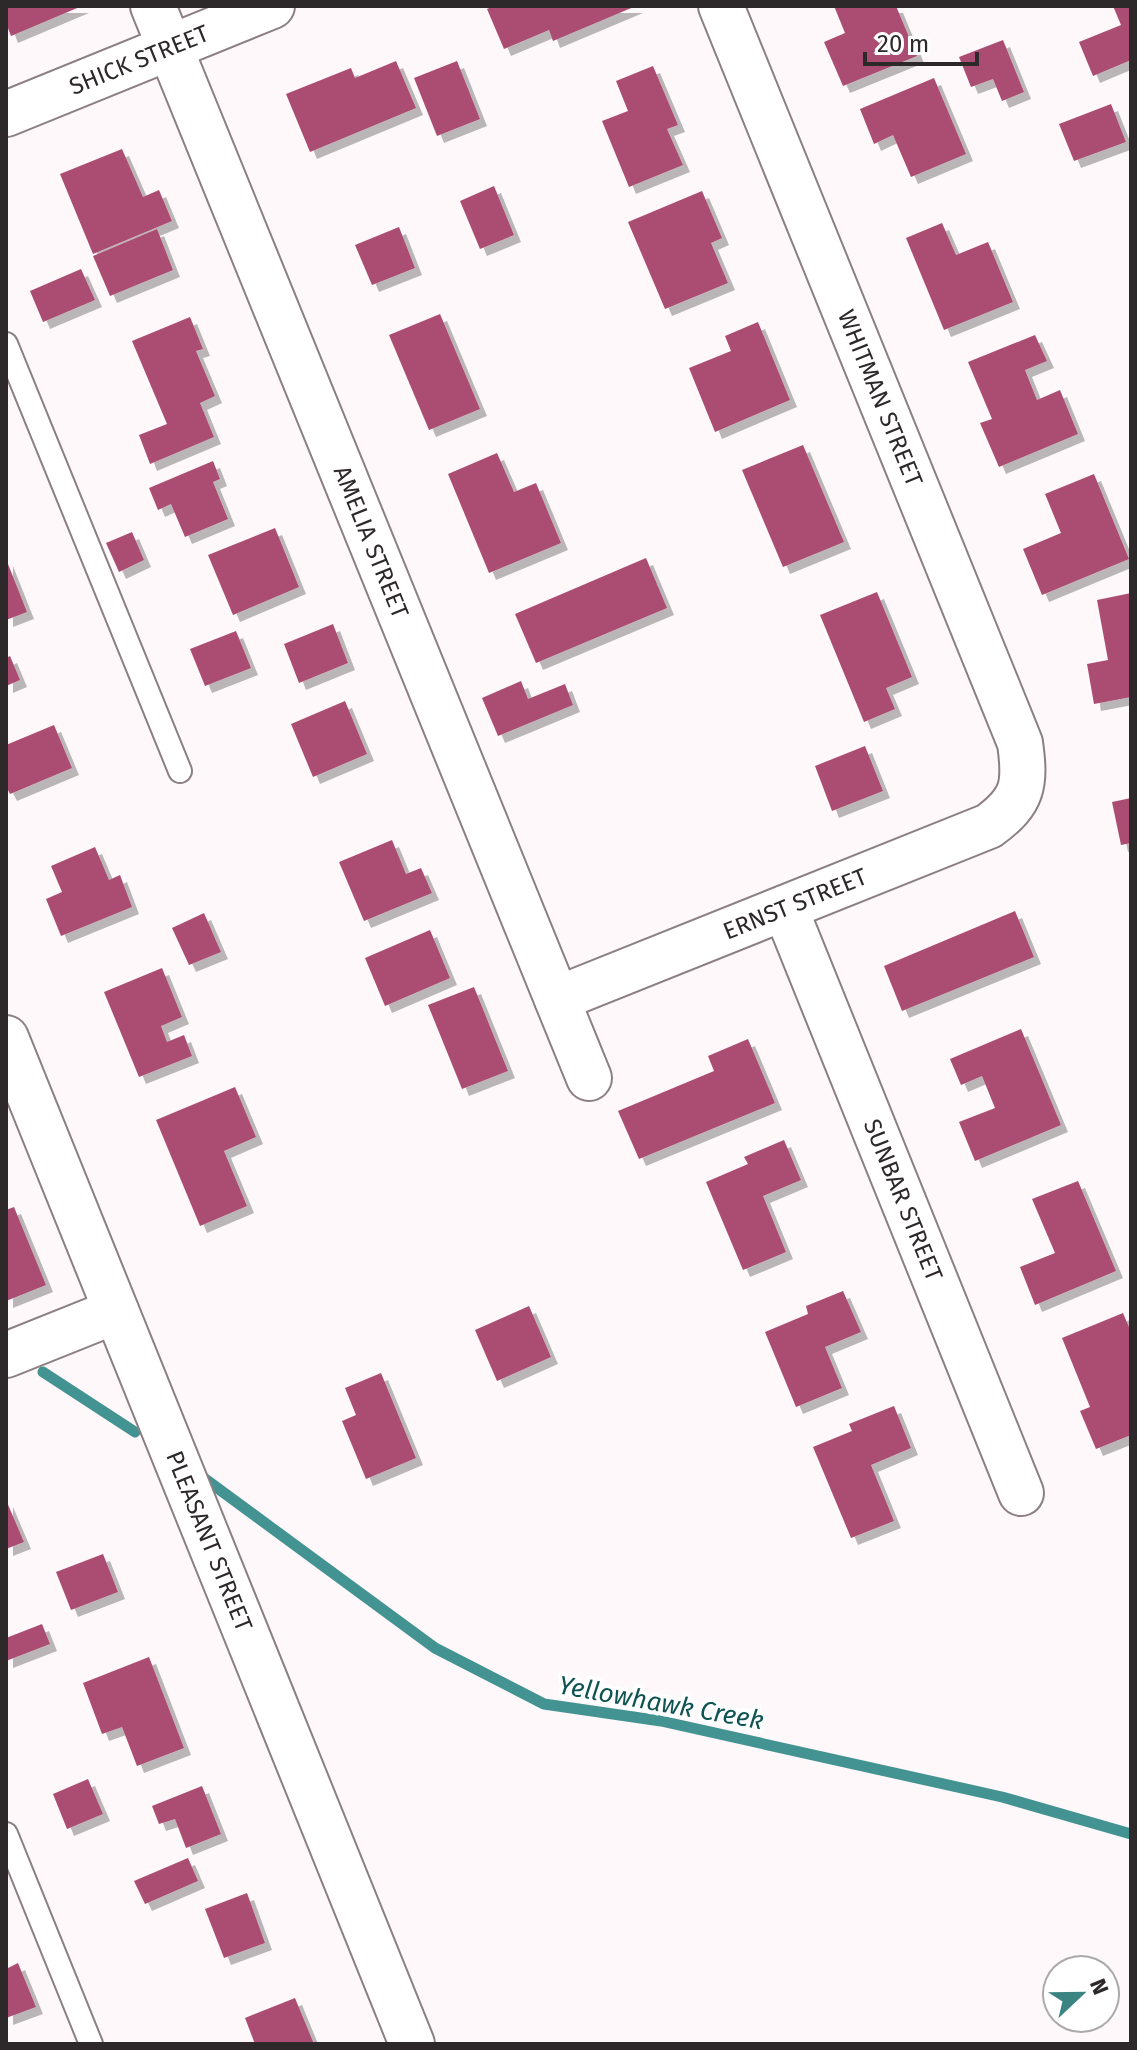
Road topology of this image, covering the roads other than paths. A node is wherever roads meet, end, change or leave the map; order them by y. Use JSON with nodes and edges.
{"nodes":[{"id":1,"x":153,"y":6,"type":"edge"},
{"id":2,"x":272,"y":6,"type":"edge"},
{"id":3,"x":721,"y":6,"type":"edge"},
{"id":4,"x":170,"y":47,"type":"junction"},
{"id":5,"x":6,"y":114,"type":"edge"},
{"id":6,"x":6,"y":344,"type":"edge"},
{"id":7,"x":180,"y":771,"type":"dead end"},
{"id":8,"x":1021,"y":793,"type":"joint"},
{"id":9,"x":785,"y":908,"type":"junction"},
{"id":10,"x":557,"y":999,"type":"junction"},
{"id":11,"x":6,"y":1038,"type":"edge"},
{"id":12,"x":589,"y":1078,"type":"dead end"},
{"id":13,"x":116,"y":1311,"type":"junction"},
{"id":14,"x":6,"y":1355,"type":"edge"},
{"id":15,"x":1021,"y":1493,"type":"dead end"},
{"id":16,"x":6,"y":1834,"type":"edge"},
{"id":17,"x":91,"y":2044,"type":"edge"},
{"id":18,"x":412,"y":2044,"type":"edge"}],
"edges":[{"from":1,"to":4,"type":"street","name":"AMELIA STREET"},
{"from":2,"to":4,"type":"street","name":"SHICK STREET"},
{"from":3,"to":8,"type":"street","name":"WHITMAN STREET"},
{"from":4,"to":5,"type":"street","name":"SHICK STREET"},
{"from":4,"to":10,"type":"street","name":"AMELIA STREET"},
{"from":6,"to":7,"type":"lane"},
{"from":8,"to":9,"type":"street","name":"ERNST STREET"},
{"from":9,"to":10,"type":"street","name":"ERNST STREET"},
{"from":9,"to":15,"type":"street","name":"SUNBAR STREET"},
{"from":10,"to":12,"type":"street","name":"AMELIA STREET"},
{"from":11,"to":13,"type":"street","name":"PLEASANT STREET"},
{"from":13,"to":14,"type":"street"},
{"from":13,"to":18,"type":"street","name":"PLEASANT STREET"},
{"from":16,"to":17,"type":"lane"}]}
